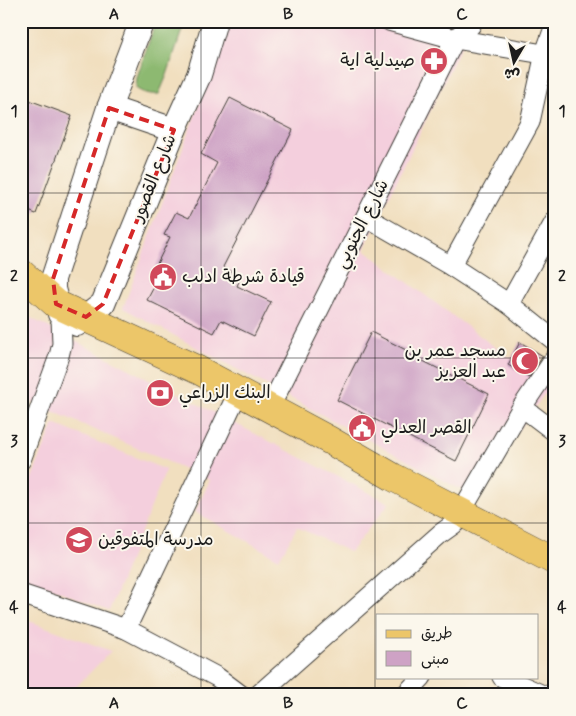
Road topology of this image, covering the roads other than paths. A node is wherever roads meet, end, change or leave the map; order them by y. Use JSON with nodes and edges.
{"nodes":[{"id":1,"x":142,"y":21,"type":"edge"},
{"id":2,"x":215,"y":21,"type":"edge"},
{"id":3,"x":473,"y":21,"type":"edge"},
{"id":4,"x":391,"y":22,"type":"edge"},
{"id":5,"x":555,"y":26,"type":"edge"},
{"id":6,"x":455,"y":39,"type":"junction"},
{"id":7,"x":550,"y":55,"type":"edge"},
{"id":8,"x":109,"y":108,"type":"junction"},
{"id":9,"x":174,"y":130,"type":"junction"},
{"id":10,"x":366,"y":217,"type":"junction"},
{"id":11,"x":555,"y":221,"type":"edge"},
{"id":12,"x":451,"y":266,"type":"junction"},
{"id":13,"x":21,"y":273,"type":"edge"},
{"id":14,"x":21,"y":294,"type":"edge"},
{"id":15,"x":509,"y":304,"type":"junction"},
{"id":16,"x":70,"y":316,"type":"junction"},
{"id":17,"x":555,"y":341,"type":"edge"},
{"id":18,"x":555,"y":358,"type":"edge"},
{"id":19,"x":234,"y":401,"type":"junction"},
{"id":20,"x":522,"y":407,"type":"junction"},
{"id":21,"x":269,"y":409,"type":"junction"},
{"id":22,"x":555,"y":432,"type":"edge"},
{"id":23,"x":21,"y":460,"type":"edge"},
{"id":24,"x":457,"y":518,"type":"junction"},
{"id":25,"x":555,"y":561,"type":"edge"},
{"id":26,"x":555,"y":577,"type":"edge"},
{"id":27,"x":21,"y":594,"type":"edge"},
{"id":28,"x":126,"y":629,"type":"junction"},
{"id":29,"x":421,"y":678,"type":"edge"},
{"id":30,"x":504,"y":678,"type":"edge"},
{"id":31,"x":241,"y":695,"type":"edge"},
{"id":32,"x":258,"y":695,"type":"edge"},
{"id":33,"x":405,"y":695,"type":"edge"},
{"id":34,"x":543,"y":695,"type":"edge"}],
"edges":[{"from":1,"to":8,"type":"street"},
{"from":2,"to":9,"type":"street","name":"شارع القصور"},
{"from":3,"to":6,"type":"street","name":"شارع الجنوبي"},
{"from":4,"to":6,"type":"street"},
{"from":5,"to":7,"type":"street"},
{"from":6,"to":7,"type":"street"},
{"from":6,"to":10,"type":"street","name":"شارع الجنوبي"},
{"from":7,"to":12,"type":"street"},
{"from":8,"to":9,"type":"street"},
{"from":8,"to":16,"type":"street"},
{"from":9,"to":16,"type":"street","name":"شارع القصور"},
{"from":10,"to":12,"type":"street"},
{"from":10,"to":21,"type":"street","name":"شارع الجنوبي"},
{"from":11,"to":15,"type":"street"},
{"from":12,"to":15,"type":"street"},
{"from":13,"to":16,"type":"main road"},
{"from":14,"to":16,"type":"main road"},
{"from":15,"to":17,"type":"street"},
{"from":16,"to":19,"type":"main road"},
{"from":16,"to":21,"type":"main road"},
{"from":16,"to":23,"type":"street"},
{"from":18,"to":20,"type":"street"},
{"from":19,"to":24,"type":"main road"},
{"from":19,"to":28,"type":"street"},
{"from":20,"to":22,"type":"street"},
{"from":20,"to":24,"type":"street"},
{"from":21,"to":24,"type":"main road"},
{"from":24,"to":25,"type":"main road"},
{"from":24,"to":26,"type":"main road"},
{"from":24,"to":32,"type":"street"},
{"from":27,"to":28,"type":"street"},
{"from":28,"to":31,"type":"street"},
{"from":29,"to":33,"type":"street"},
{"from":30,"to":34,"type":"street"}]}
